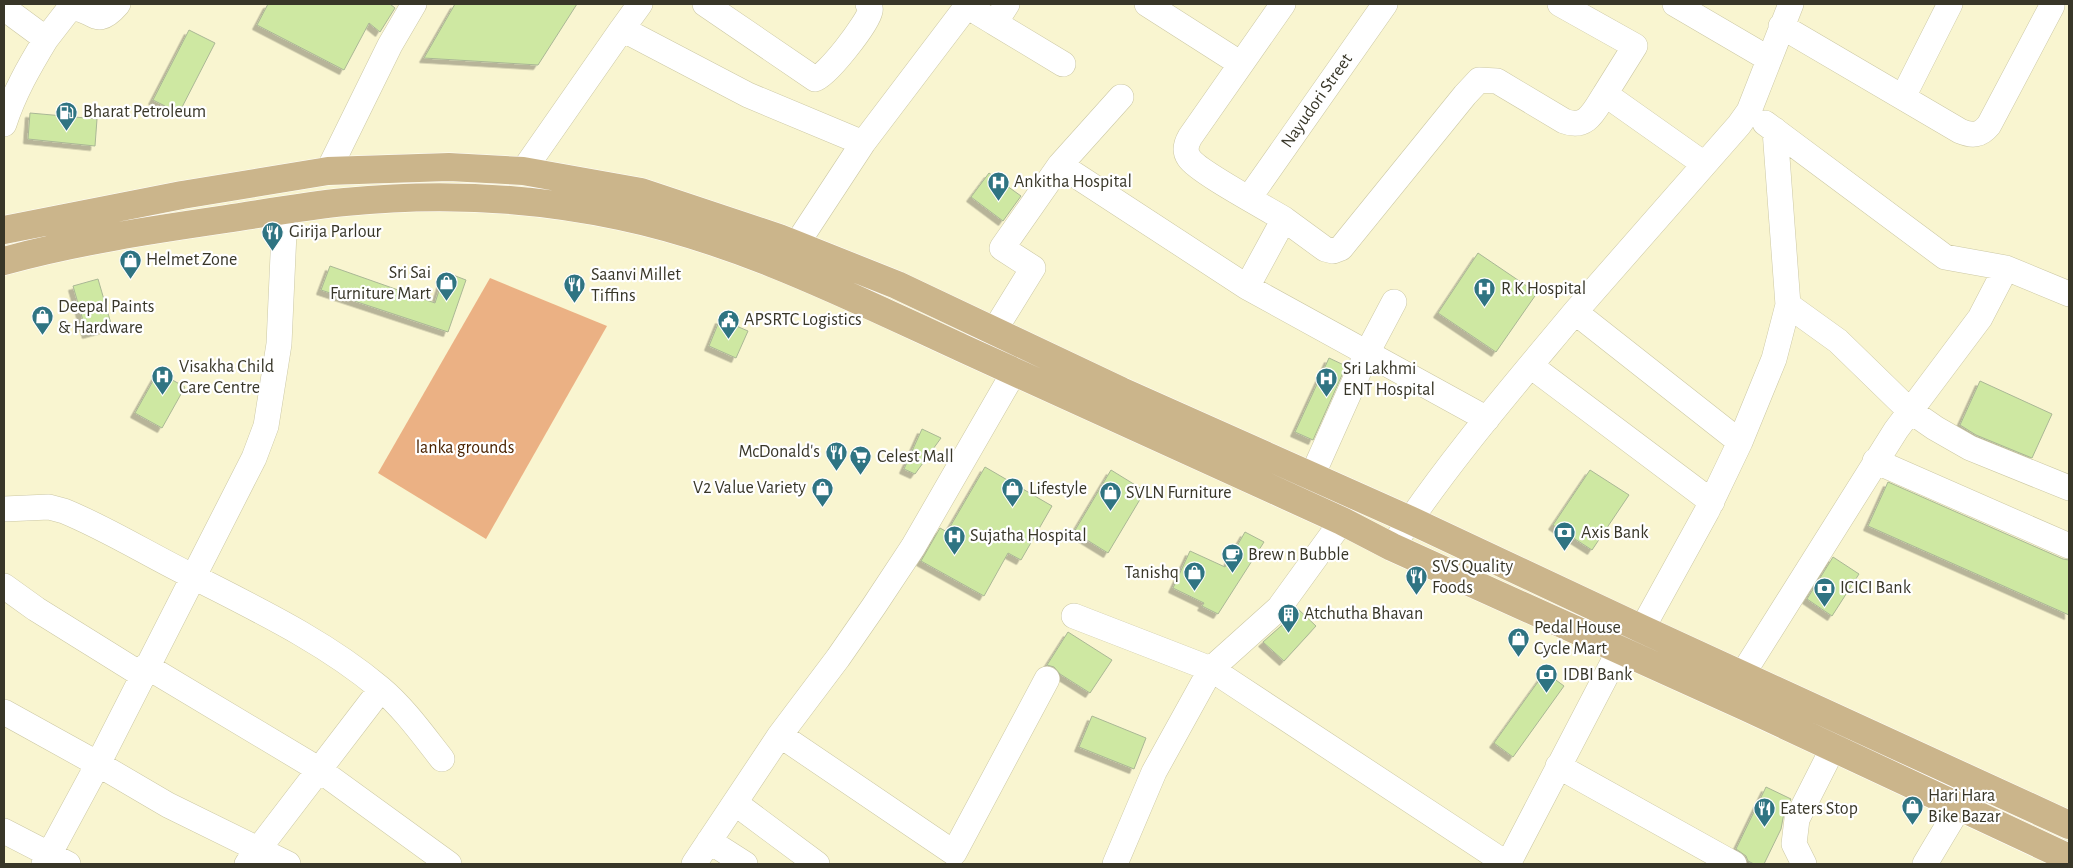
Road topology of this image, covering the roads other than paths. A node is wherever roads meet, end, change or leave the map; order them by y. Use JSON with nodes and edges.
{"nodes":[{"id":1,"x":118,"y":4,"type":"edge"},
{"id":2,"x":414,"y":4,"type":"edge"},
{"id":3,"x":640,"y":4,"type":"edge"},
{"id":4,"x":705,"y":4,"type":"edge"},
{"id":5,"x":868,"y":4,"type":"edge"},
{"id":6,"x":1147,"y":4,"type":"edge"},
{"id":7,"x":1283,"y":4,"type":"edge"},
{"id":8,"x":1385,"y":4,"type":"edge"},
{"id":9,"x":1560,"y":4,"type":"edge"},
{"id":10,"x":1675,"y":4,"type":"edge"},
{"id":11,"x":1791,"y":4,"type":"edge"},
{"id":12,"x":1950,"y":4,"type":"edge"},
{"id":13,"x":967,"y":5,"type":"edge"},
{"id":14,"x":4,"y":8,"type":"edge"},
{"id":15,"x":2057,"y":8,"type":"edge"},
{"id":16,"x":1001,"y":13,"type":"edge"},
{"id":17,"x":1781,"y":26,"type":"junction"},
{"id":18,"x":622,"y":29,"type":"junction"},
{"id":19,"x":46,"y":39,"type":"junction"},
{"id":20,"x":1769,"y":60,"type":"junction"},
{"id":21,"x":1063,"y":64,"type":"dead end"},
{"id":22,"x":1241,"y":64,"type":"junction"},
{"id":23,"x":1605,"y":94,"type":"junction"},
{"id":24,"x":1121,"y":96,"type":"dead end"},
{"id":25,"x":1903,"y":97,"type":"junction"},
{"id":26,"x":8,"y":98,"type":"edge"},
{"id":27,"x":1749,"y":111,"type":"junction"},
{"id":28,"x":4,"y":124,"type":"edge"},
{"id":29,"x":1775,"y":130,"type":"junction"},
{"id":30,"x":863,"y":143,"type":"junction"},
{"id":31,"x":1704,"y":164,"type":"junction"},
{"id":32,"x":1060,"y":165,"type":"junction"},
{"id":33,"x":328,"y":171,"type":"junction"},
{"id":34,"x":523,"y":171,"type":"junction"},
{"id":35,"x":1249,"y":198,"type":"junction"},
{"id":36,"x":285,"y":210,"type":"junction"},
{"id":37,"x":1284,"y":219,"type":"junction"},
{"id":38,"x":4,"y":230,"type":"edge"},
{"id":39,"x":796,"y":245,"type":"junction"},
{"id":40,"x":4,"y":261,"type":"edge"},
{"id":41,"x":2006,"y":268,"type":"junction"},
{"id":42,"x":1247,"y":287,"type":"junction"},
{"id":43,"x":2069,"y":294,"type":"edge"},
{"id":44,"x":1394,"y":302,"type":"dead end"},
{"id":45,"x":1788,"y":305,"type":"junction"},
{"id":46,"x":1575,"y":312,"type":"junction"},
{"id":47,"x":994,"y":331,"type":"junction"},
{"id":48,"x":1367,"y":353,"type":"junction"},
{"id":49,"x":1531,"y":366,"type":"junction"},
{"id":50,"x":1014,"y":372,"type":"junction"},
{"id":51,"x":1909,"y":410,"type":"junction"},
{"id":52,"x":1487,"y":420,"type":"junction"},
{"id":53,"x":1740,"y":442,"type":"junction"},
{"id":54,"x":1875,"y":461,"type":"junction"},
{"id":55,"x":1312,"y":476,"type":"junction"},
{"id":56,"x":2069,"y":488,"type":"edge"},
{"id":57,"x":1712,"y":502,"type":"junction"},
{"id":58,"x":4,"y":509,"type":"edge"},
{"id":59,"x":1410,"y":520,"type":"junction"},
{"id":60,"x":1342,"y":521,"type":"junction"},
{"id":61,"x":2069,"y":546,"type":"edge"},
{"id":62,"x":1392,"y":547,"type":"junction"},
{"id":63,"x":193,"y":577,"type":"junction"},
{"id":64,"x":4,"y":586,"type":"edge"},
{"id":65,"x":1074,"y":616,"type":"dead end"},
{"id":66,"x":1642,"y":629,"type":"junction"},
{"id":67,"x":1620,"y":651,"type":"junction"},
{"id":68,"x":1211,"y":669,"type":"junction"},
{"id":69,"x":144,"y":671,"type":"junction"},
{"id":70,"x":1742,"y":675,"type":"junction"},
{"id":71,"x":1047,"y":679,"type":"dead end"},
{"id":72,"x":381,"y":689,"type":"junction"},
{"id":73,"x":4,"y":712,"type":"edge"},
{"id":74,"x":780,"y":736,"type":"junction"},
{"id":75,"x":1833,"y":748,"type":"junction"},
{"id":76,"x":442,"y":759,"type":"dead end"},
{"id":77,"x":98,"y":764,"type":"junction"},
{"id":78,"x":1558,"y":766,"type":"junction"},
{"id":79,"x":318,"y":770,"type":"junction"},
{"id":80,"x":735,"y":803,"type":"junction"},
{"id":81,"x":1959,"y":807,"type":"junction"},
{"id":82,"x":2069,"y":824,"type":"edge"},
{"id":83,"x":4,"y":832,"type":"edge"},
{"id":84,"x":709,"y":841,"type":"junction"},
{"id":85,"x":252,"y":856,"type":"edge"},
{"id":86,"x":2069,"y":858,"type":"edge"},
{"id":87,"x":963,"y":859,"type":"edge"},
{"id":88,"x":54,"y":861,"type":"edge"},
{"id":89,"x":1515,"y":862,"type":"edge"},
{"id":90,"x":288,"y":864,"type":"edge"},
{"id":91,"x":449,"y":864,"type":"edge"},
{"id":92,"x":694,"y":864,"type":"edge"},
{"id":93,"x":745,"y":864,"type":"edge"},
{"id":94,"x":817,"y":864,"type":"edge"},
{"id":95,"x":1115,"y":864,"type":"edge"},
{"id":96,"x":1734,"y":864,"type":"edge"},
{"id":97,"x":1804,"y":864,"type":"edge"},
{"id":98,"x":1925,"y":864,"type":"edge"}],
"edges":[{"from":1,"to":19,"type":"street"},
{"from":2,"to":33,"type":"street"},
{"from":3,"to":18,"type":"street"},
{"from":4,"to":5,"type":"street"},
{"from":6,"to":22,"type":"street"},
{"from":7,"to":22,"type":"street"},
{"from":8,"to":35,"type":"street","name":"Nayudori Street"},
{"from":9,"to":23,"type":"street"},
{"from":10,"to":20,"type":"street"},
{"from":11,"to":17,"type":"street"},
{"from":12,"to":25,"type":"street"},
{"from":13,"to":16,"type":"street"},
{"from":13,"to":30,"type":"street"},
{"from":14,"to":19,"type":"street"},
{"from":15,"to":25,"type":"street"},
{"from":16,"to":21,"type":"street"},
{"from":17,"to":20,"type":"street"},
{"from":17,"to":25,"type":"street"},
{"from":18,"to":30,"type":"street"},
{"from":18,"to":34,"type":"street"},
{"from":19,"to":26,"type":"street"},
{"from":20,"to":27,"type":"street"},
{"from":22,"to":35,"type":"street"},
{"from":23,"to":31,"type":"street"},
{"from":23,"to":37,"type":"street"},
{"from":24,"to":32,"type":"street"},
{"from":26,"to":28,"type":"street"},
{"from":27,"to":29,"type":"street"},
{"from":27,"to":31,"type":"street"},
{"from":29,"to":41,"type":"street"},
{"from":29,"to":45,"type":"street"},
{"from":30,"to":39,"type":"street"},
{"from":31,"to":46,"type":"street"},
{"from":32,"to":42,"type":"street"},
{"from":32,"to":47,"type":"street"},
{"from":33,"to":34,"type":"main road"},
{"from":33,"to":38,"type":"main road"},
{"from":34,"to":39,"type":"main road"},
{"from":35,"to":37,"type":"street"},
{"from":36,"to":40,"type":"main road"},
{"from":36,"to":50,"type":"main road"},
{"from":36,"to":63,"type":"street"},
{"from":37,"to":42,"type":"street"},
{"from":39,"to":47,"type":"main road"},
{"from":41,"to":43,"type":"street"},
{"from":41,"to":51,"type":"street"},
{"from":42,"to":48,"type":"street"},
{"from":44,"to":48,"type":"street"},
{"from":45,"to":51,"type":"street"},
{"from":45,"to":53,"type":"street"},
{"from":46,"to":49,"type":"street"},
{"from":46,"to":53,"type":"street"},
{"from":47,"to":55,"type":"main road"},
{"from":48,"to":52,"type":"street"},
{"from":48,"to":55,"type":"street"},
{"from":49,"to":52,"type":"street"},
{"from":49,"to":57,"type":"street"},
{"from":50,"to":60,"type":"main road"},
{"from":50,"to":74,"type":"street"},
{"from":51,"to":54,"type":"street"},
{"from":51,"to":56,"type":"street"},
{"from":52,"to":59,"type":"street"},
{"from":53,"to":57,"type":"street"},
{"from":54,"to":61,"type":"street"},
{"from":54,"to":70,"type":"street"},
{"from":55,"to":59,"type":"main road"},
{"from":57,"to":66,"type":"street"},
{"from":58,"to":63,"type":"street"},
{"from":59,"to":62,"type":"street"},
{"from":59,"to":66,"type":"main road"},
{"from":60,"to":62,"type":"main road"},
{"from":60,"to":68,"type":"street"},
{"from":62,"to":67,"type":"main road"},
{"from":63,"to":69,"type":"street"},
{"from":63,"to":72,"type":"street"},
{"from":64,"to":69,"type":"street"},
{"from":65,"to":68,"type":"street"},
{"from":66,"to":70,"type":"main road"},
{"from":67,"to":75,"type":"main road"},
{"from":67,"to":78,"type":"street"},
{"from":68,"to":89,"type":"street"},
{"from":68,"to":95,"type":"street"},
{"from":69,"to":77,"type":"street"},
{"from":69,"to":79,"type":"street"},
{"from":70,"to":82,"type":"main road"},
{"from":71,"to":87,"type":"street"},
{"from":72,"to":76,"type":"street"},
{"from":72,"to":79,"type":"street"},
{"from":73,"to":77,"type":"street"},
{"from":74,"to":80,"type":"street"},
{"from":74,"to":87,"type":"street"},
{"from":75,"to":81,"type":"main road"},
{"from":75,"to":97,"type":"street"},
{"from":77,"to":85,"type":"street"},
{"from":77,"to":88,"type":"street"},
{"from":78,"to":89,"type":"street"},
{"from":78,"to":96,"type":"street"},
{"from":79,"to":85,"type":"street"},
{"from":79,"to":91,"type":"street"},
{"from":80,"to":84,"type":"street"},
{"from":80,"to":94,"type":"street"},
{"from":81,"to":86,"type":"main road"},
{"from":81,"to":98,"type":"street"},
{"from":83,"to":88,"type":"street"},
{"from":84,"to":92,"type":"street"},
{"from":84,"to":93,"type":"street"},
{"from":85,"to":90,"type":"street"}]}
